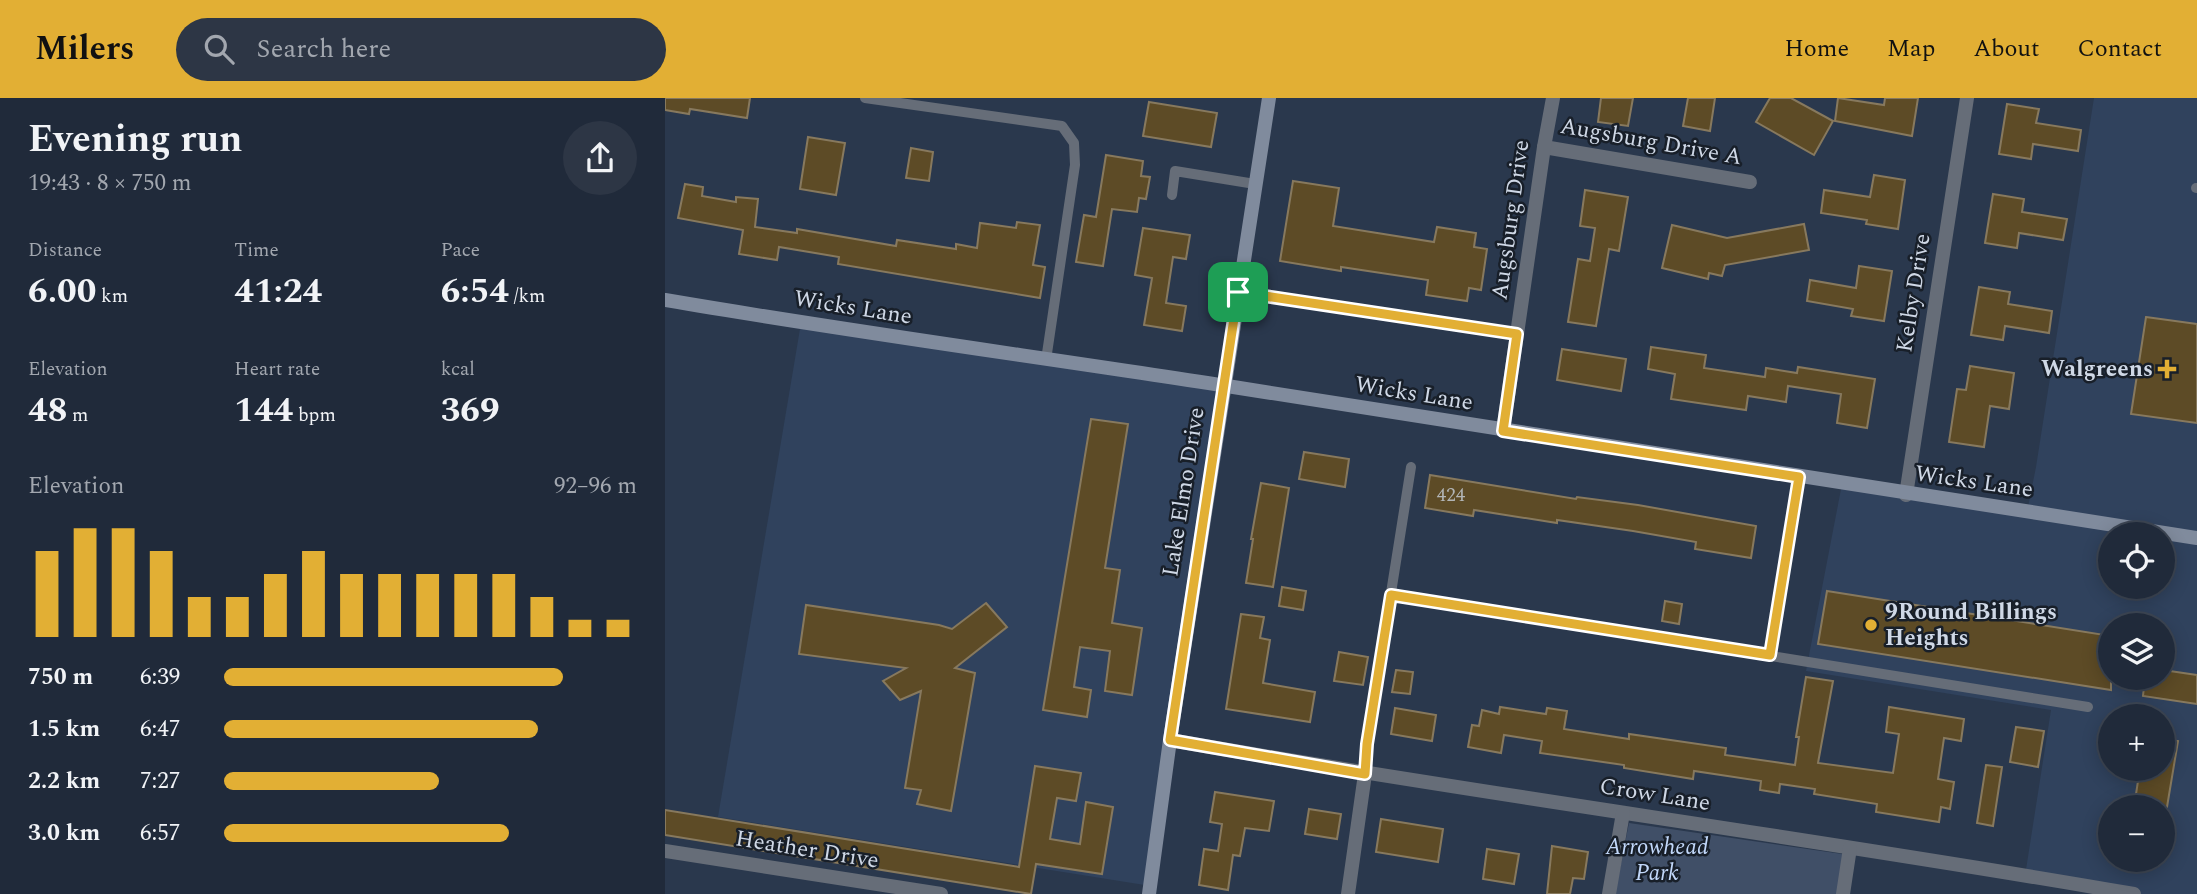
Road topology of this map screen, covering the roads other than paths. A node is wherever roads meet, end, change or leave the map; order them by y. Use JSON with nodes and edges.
{"nodes":[{"id":1,"x":865,"y":98,"type":"edge"},
{"id":2,"x":1269,"y":98,"type":"edge"},
{"id":3,"x":1553,"y":98,"type":"edge"},
{"id":4,"x":1967,"y":98,"type":"edge"},
{"id":5,"x":1544,"y":147,"type":"junction"},
{"id":6,"x":1750,"y":182,"type":"dead end"},
{"id":7,"x":1255,"y":184,"type":"junction"},
{"id":8,"x":1172,"y":195,"type":"dead end"},
{"id":9,"x":1238,"y":292,"type":"junction"},
{"id":10,"x":665,"y":300,"type":"edge"},
{"id":11,"x":1517,"y":334,"type":"junction"},
{"id":12,"x":1046,"y":360,"type":"junction"},
{"id":13,"x":1223,"y":386,"type":"junction"},
{"id":14,"x":1503,"y":431,"type":"junction"},
{"id":15,"x":1411,"y":467,"type":"dead end"},
{"id":16,"x":1799,"y":477,"type":"junction"},
{"id":17,"x":1906,"y":495,"type":"junction"},
{"id":18,"x":2197,"y":538,"type":"edge"},
{"id":19,"x":1391,"y":595,"type":"junction"},
{"id":20,"x":1770,"y":655,"type":"junction"},
{"id":21,"x":2088,"y":707,"type":"dead end"},
{"id":22,"x":1170,"y":740,"type":"junction"},
{"id":23,"x":1365,"y":774,"type":"junction"},
{"id":24,"x":1623,"y":813,"type":"junction"},
{"id":25,"x":1850,"y":848,"type":"junction"},
{"id":26,"x":665,"y":851,"type":"edge"},
{"id":27,"x":2100,"y":891,"type":"edge"},
{"id":28,"x":941,"y":894,"type":"edge"},
{"id":29,"x":1149,"y":894,"type":"edge"},
{"id":30,"x":1348,"y":894,"type":"edge"},
{"id":31,"x":1609,"y":894,"type":"edge"},
{"id":32,"x":1843,"y":894,"type":"edge"},
{"id":33,"x":2134,"y":894,"type":"edge"}],
"edges":[{"from":1,"to":12,"type":"lane"},
{"from":2,"to":7,"type":"main road","name":"Lake Elmo Drive"},
{"from":3,"to":5,"type":"street","name":"Augsburg Drive"},
{"from":4,"to":17,"type":"street","name":"Kelby Drive"},
{"from":5,"to":6,"type":"street","name":"Augsburg Drive A"},
{"from":5,"to":11,"type":"street","name":"Augsburg Drive"},
{"from":7,"to":8,"type":"lane"},
{"from":7,"to":9,"type":"main road","name":"Lake Elmo Drive"},
{"from":9,"to":11,"type":"lane"},
{"from":9,"to":13,"type":"main road","name":"Lake Elmo Drive"},
{"from":10,"to":12,"type":"main road","name":"Wicks Lane"},
{"from":11,"to":14,"type":"street","name":"Augsburg Drive"},
{"from":12,"to":13,"type":"main road","name":"Wicks Lane"},
{"from":13,"to":14,"type":"main road","name":"Wicks Lane"},
{"from":13,"to":22,"type":"main road","name":"Lake Elmo Drive"},
{"from":14,"to":16,"type":"main road","name":"Wicks Lane"},
{"from":15,"to":19,"type":"lane"},
{"from":16,"to":17,"type":"main road","name":"Wicks Lane"},
{"from":16,"to":20,"type":"lane"},
{"from":17,"to":18,"type":"main road","name":"Wicks Lane"},
{"from":19,"to":20,"type":"lane"},
{"from":19,"to":23,"type":"lane"},
{"from":20,"to":21,"type":"lane"},
{"from":22,"to":23,"type":"street","name":"Crow Lane"},
{"from":22,"to":29,"type":"main road","name":"Lake Elmo Drive"},
{"from":23,"to":24,"type":"street","name":"Crow Lane"},
{"from":23,"to":30,"type":"street"},
{"from":24,"to":25,"type":"street","name":"Crow Lane"},
{"from":24,"to":31,"type":"street"},
{"from":25,"to":27,"type":"street","name":"Crow Lane"},
{"from":25,"to":32,"type":"street"},
{"from":26,"to":28,"type":"street","name":"Heather Drive"},
{"from":27,"to":33,"type":"street","name":"Crow Lane"}]}
